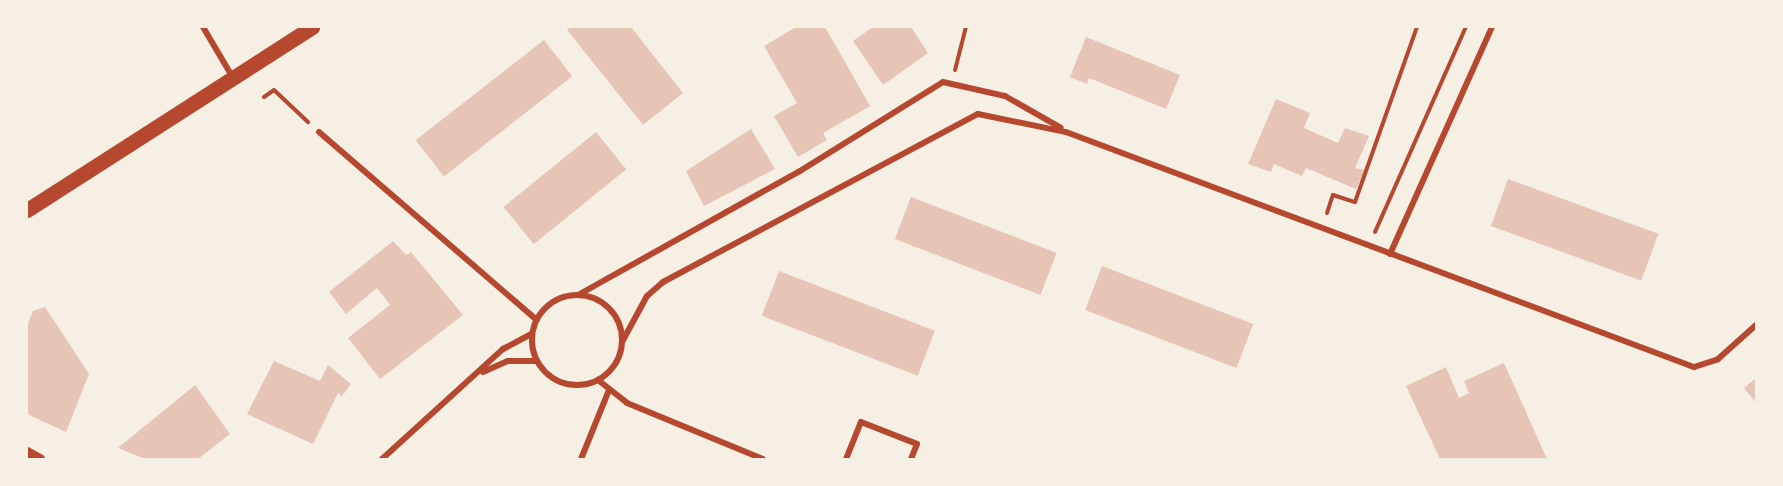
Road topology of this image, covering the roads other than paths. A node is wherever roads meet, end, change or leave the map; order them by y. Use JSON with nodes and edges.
{"nodes":[{"id":1,"x":203,"y":27,"type":"edge"},
{"id":2,"x":312,"y":27,"type":"edge"},
{"id":3,"x":1492,"y":27,"type":"edge"},
{"id":4,"x":235,"y":81,"type":"junction"},
{"id":5,"x":319,"y":132,"type":"road end"},
{"id":6,"x":1066,"y":132,"type":"junction"},
{"id":7,"x":27,"y":210,"type":"edge"},
{"id":8,"x":1390,"y":254,"type":"junction"},
{"id":9,"x":578,"y":295,"type":"junction"},
{"id":10,"x":536,"y":319,"type":"junction"},
{"id":11,"x":1756,"y":325,"type":"edge"},
{"id":12,"x":531,"y":334,"type":"junction"},
{"id":13,"x":622,"y":342,"type":"junction"},
{"id":14,"x":536,"y":362,"type":"junction"},
{"id":15,"x":480,"y":373,"type":"junction"},
{"id":16,"x":598,"y":380,"type":"junction"},
{"id":17,"x":609,"y":390,"type":"junction"},
{"id":18,"x":27,"y":452,"type":"edge"},
{"id":19,"x":40,"y":459,"type":"edge"},
{"id":20,"x":382,"y":459,"type":"edge"},
{"id":21,"x":580,"y":459,"type":"edge"},
{"id":22,"x":763,"y":459,"type":"edge"},
{"id":23,"x":846,"y":459,"type":"edge"},
{"id":24,"x":911,"y":459,"type":"edge"}],
"edges":[{"from":1,"to":4,"type":"street"},
{"from":2,"to":4,"type":"main road"},
{"from":3,"to":8,"type":"street"},
{"from":4,"to":7,"type":"main road"},
{"from":5,"to":10,"type":"street"},
{"from":6,"to":8,"type":"street"},
{"from":6,"to":9,"type":"street"},
{"from":6,"to":13,"type":"street"},
{"from":8,"to":11,"type":"street"},
{"from":9,"to":10,"type":"street"},
{"from":9,"to":13,"type":"street"},
{"from":10,"to":12,"type":"street"},
{"from":12,"to":14,"type":"street"},
{"from":12,"to":15,"type":"street"},
{"from":13,"to":16,"type":"street"},
{"from":14,"to":15,"type":"street"},
{"from":14,"to":16,"type":"street"},
{"from":15,"to":20,"type":"street"},
{"from":16,"to":17,"type":"street"},
{"from":17,"to":21,"type":"street"},
{"from":17,"to":22,"type":"street"},
{"from":18,"to":19,"type":"street"},
{"from":23,"to":24,"type":"street"}]}
